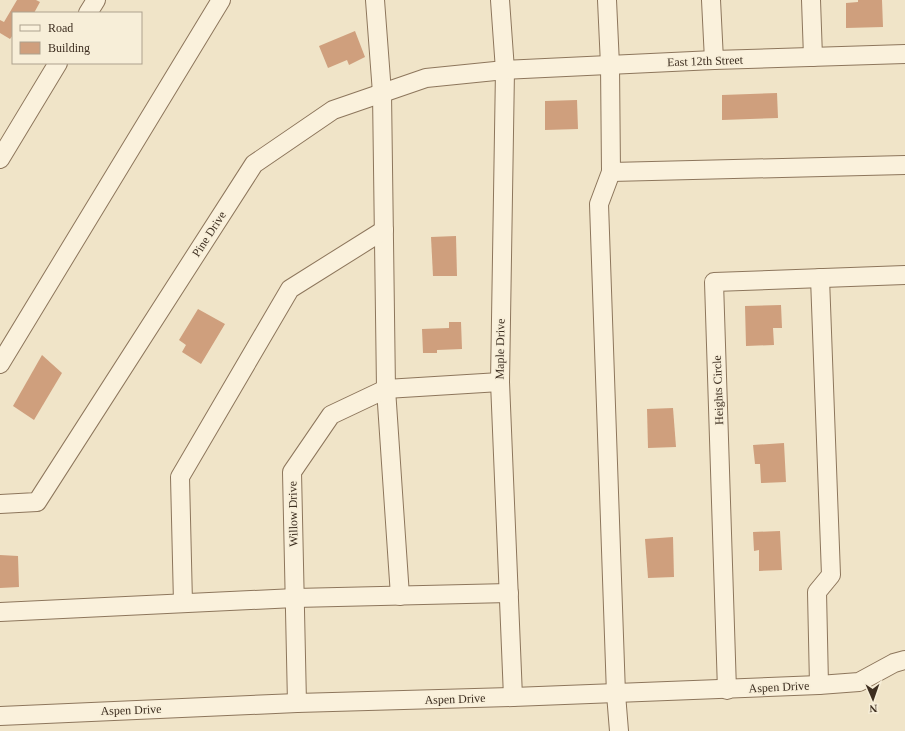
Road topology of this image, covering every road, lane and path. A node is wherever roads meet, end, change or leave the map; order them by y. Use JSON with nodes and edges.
{"nodes":[{"id":1,"x":96,"y":0,"type":"edge"},
{"id":2,"x":221,"y":0,"type":"edge"},
{"id":3,"x":375,"y":0,"type":"edge"},
{"id":4,"x":500,"y":0,"type":"edge"},
{"id":5,"x":607,"y":0,"type":"edge"},
{"id":6,"x":711,"y":0,"type":"edge"},
{"id":7,"x":811,"y":0,"type":"edge"},
{"id":8,"x":89,"y":12,"type":"edge"},
{"id":9,"x":905,"y":54,"type":"edge"},
{"id":10,"x":813,"y":57,"type":"junction"},
{"id":11,"x":714,"y":60,"type":"junction"},
{"id":12,"x":57,"y":64,"type":"edge"},
{"id":13,"x":610,"y":65,"type":"junction"},
{"id":14,"x":505,"y":70,"type":"junction"},
{"id":15,"x":382,"y":93,"type":"junction"},
{"id":16,"x":0,"y":159,"type":"edge"},
{"id":17,"x":905,"y":165,"type":"edge"},
{"id":18,"x":611,"y":172,"type":"junction"},
{"id":19,"x":384,"y":230,"type":"junction"},
{"id":20,"x":905,"y":275,"type":"edge"},
{"id":21,"x":820,"y":278,"type":"junction"},
{"id":22,"x":0,"y":364,"type":"edge"},
{"id":23,"x":500,"y":382,"type":"junction"},
{"id":24,"x":386,"y":389,"type":"junction"},
{"id":25,"x":0,"y":504,"type":"edge"},
{"id":26,"x":509,"y":593,"type":"junction"},
{"id":27,"x":400,"y":596,"type":"junction"},
{"id":28,"x":295,"y":598,"type":"junction"},
{"id":29,"x":183,"y":604,"type":"junction"},
{"id":30,"x":0,"y":612,"type":"edge"},
{"id":31,"x":905,"y":660,"type":"edge"},
{"id":32,"x":819,"y":685,"type":"junction"},
{"id":33,"x":727,"y":690,"type":"junction"},
{"id":34,"x":616,"y":694,"type":"junction"},
{"id":35,"x":513,"y":697,"type":"junction"},
{"id":36,"x":297,"y":703,"type":"junction"},
{"id":37,"x":0,"y":716,"type":"edge"},
{"id":38,"x":619,"y":731,"type":"edge"}],
"edges":[{"from":1,"to":8,"type":"street"},
{"from":2,"to":22,"type":"street"},
{"from":3,"to":15,"type":"street"},
{"from":4,"to":14,"type":"street","name":"Maple Drive"},
{"from":5,"to":13,"type":"street"},
{"from":6,"to":11,"type":"street"},
{"from":7,"to":10,"type":"street"},
{"from":9,"to":10,"type":"street","name":"East 12th Street"},
{"from":10,"to":11,"type":"street","name":"East 12th Street"},
{"from":11,"to":13,"type":"street","name":"East 12th Street"},
{"from":12,"to":16,"type":"street"},
{"from":13,"to":14,"type":"street","name":"East 12th Street"},
{"from":13,"to":18,"type":"street"},
{"from":14,"to":15,"type":"street","name":"Pine Drive"},
{"from":14,"to":23,"type":"street","name":"Maple Drive"},
{"from":15,"to":19,"type":"street"},
{"from":15,"to":25,"type":"street","name":"Pine Drive"},
{"from":17,"to":18,"type":"street"},
{"from":18,"to":34,"type":"street"},
{"from":19,"to":24,"type":"street"},
{"from":19,"to":29,"type":"street"},
{"from":20,"to":21,"type":"street","name":"Heights Circle"},
{"from":21,"to":32,"type":"street"},
{"from":21,"to":33,"type":"street","name":"Heights Circle"},
{"from":23,"to":24,"type":"street","name":"Willow Drive"},
{"from":23,"to":26,"type":"street","name":"Maple Drive"},
{"from":24,"to":27,"type":"street"},
{"from":24,"to":28,"type":"street","name":"Willow Drive"},
{"from":26,"to":27,"type":"street"},
{"from":26,"to":35,"type":"street","name":"Maple Drive"},
{"from":27,"to":28,"type":"street"},
{"from":28,"to":29,"type":"street"},
{"from":28,"to":36,"type":"street","name":"Willow Drive"},
{"from":29,"to":30,"type":"street"},
{"from":31,"to":32,"type":"street","name":"Aspen Drive"},
{"from":32,"to":33,"type":"street","name":"Aspen Drive"},
{"from":33,"to":34,"type":"street","name":"Aspen Drive"},
{"from":34,"to":35,"type":"street","name":"Aspen Drive"},
{"from":34,"to":38,"type":"street"},
{"from":35,"to":36,"type":"street","name":"Aspen Drive"},
{"from":36,"to":37,"type":"street","name":"Aspen Drive"}]}
